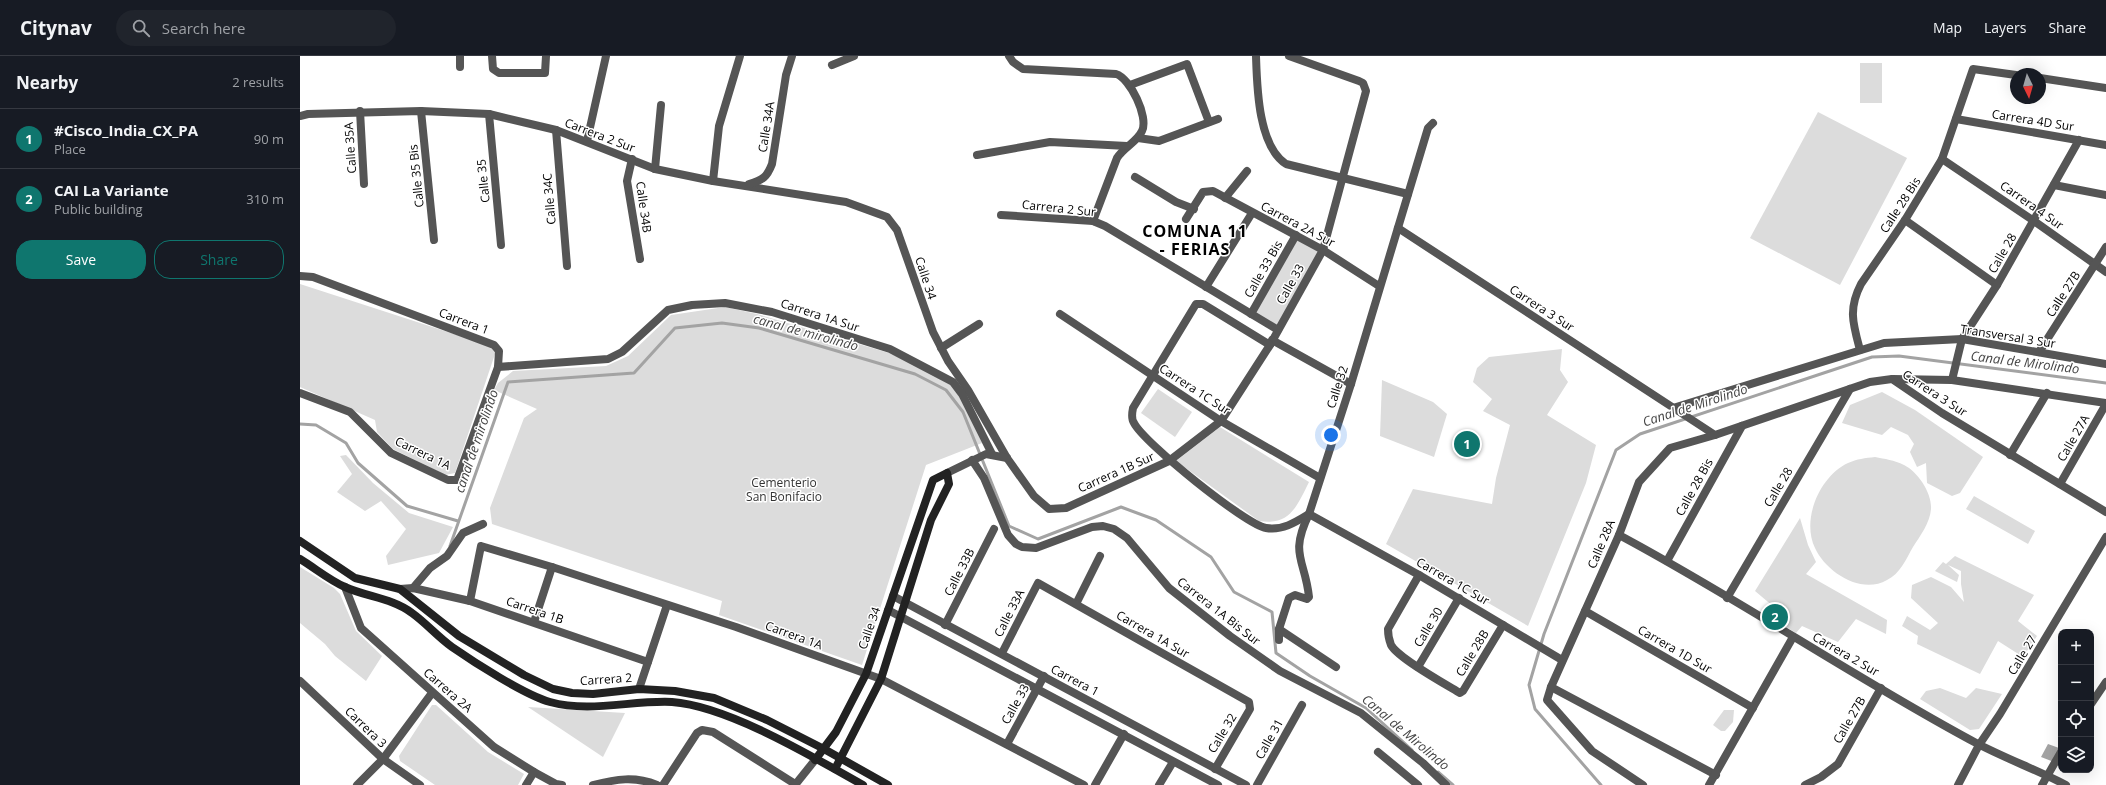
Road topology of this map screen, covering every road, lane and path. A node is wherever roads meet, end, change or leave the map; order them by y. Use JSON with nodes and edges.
{"nodes":[{"id":1,"x":460,"y":56,"type":"edge"},
{"id":2,"x":492,"y":56,"type":"edge"},
{"id":3,"x":546,"y":56,"type":"edge"},
{"id":4,"x":606,"y":56,"type":"edge"},
{"id":5,"x":740,"y":56,"type":"edge"},
{"id":6,"x":792,"y":56,"type":"edge"},
{"id":7,"x":854,"y":56,"type":"edge"},
{"id":8,"x":1009,"y":56,"type":"edge"},
{"id":9,"x":1256,"y":56,"type":"edge"},
{"id":10,"x":1289,"y":56,"type":"edge"},
{"id":11,"x":832,"y":65,"type":"dead end"},
{"id":12,"x":460,"y":67,"type":"dead end"},
{"id":13,"x":2010,"y":74,"type":"edge"},
{"id":14,"x":2046,"y":79,"type":"edge"},
{"id":15,"x":1128,"y":83,"type":"junction"},
{"id":16,"x":2106,"y":88,"type":"edge"},
{"id":17,"x":661,"y":105,"type":"dead end"},
{"id":18,"x":360,"y":111,"type":"junction"},
{"id":19,"x":421,"y":111,"type":"junction"},
{"id":20,"x":488,"y":114,"type":"junction"},
{"id":21,"x":300,"y":116,"type":"edge"},
{"id":22,"x":1218,"y":119,"type":"dead end"},
{"id":23,"x":1956,"y":119,"type":"junction"},
{"id":24,"x":1209,"y":122,"type":"junction"},
{"id":25,"x":1433,"y":123,"type":"dead end"},
{"id":26,"x":556,"y":130,"type":"junction"},
{"id":27,"x":1138,"y":138,"type":"junction"},
{"id":28,"x":2079,"y":140,"type":"junction"},
{"id":29,"x":587,"y":141,"type":"junction"},
{"id":30,"x":2106,"y":145,"type":"edge"},
{"id":31,"x":1127,"y":146,"type":"junction"},
{"id":32,"x":977,"y":155,"type":"dead end"},
{"id":33,"x":632,"y":159,"type":"junction"},
{"id":34,"x":1942,"y":159,"type":"junction"},
{"id":35,"x":654,"y":169,"type":"junction"},
{"id":36,"x":1247,"y":171,"type":"dead end"},
{"id":37,"x":1134,"y":177,"type":"dead end"},
{"id":38,"x":1343,"y":178,"type":"junction"},
{"id":39,"x":713,"y":181,"type":"junction"},
{"id":40,"x":364,"y":184,"type":"dead end"},
{"id":41,"x":743,"y":185,"type":"junction"},
{"id":42,"x":2054,"y":185,"type":"junction"},
{"id":43,"x":1408,"y":194,"type":"junction"},
{"id":44,"x":2106,"y":195,"type":"edge"},
{"id":45,"x":1225,"y":198,"type":"junction"},
{"id":46,"x":1194,"y":208,"type":"junction"},
{"id":47,"x":1252,"y":213,"type":"junction"},
{"id":48,"x":1001,"y":215,"type":"dead end"},
{"id":49,"x":887,"y":217,"type":"joint"},
{"id":50,"x":1186,"y":219,"type":"dead end"},
{"id":51,"x":1905,"y":220,"type":"junction"},
{"id":52,"x":2034,"y":220,"type":"junction"},
{"id":53,"x":1093,"y":221,"type":"junction"},
{"id":54,"x":1398,"y":228,"type":"junction"},
{"id":55,"x":1296,"y":235,"type":"junction"},
{"id":56,"x":434,"y":240,"type":"dead end"},
{"id":57,"x":501,"y":245,"type":"dead end"},
{"id":58,"x":2105,"y":248,"type":"edge"},
{"id":59,"x":1323,"y":250,"type":"junction"},
{"id":60,"x":640,"y":259,"type":"dead end"},
{"id":61,"x":567,"y":266,"type":"dead end"},
{"id":62,"x":2096,"y":266,"type":"junction"},
{"id":63,"x":2106,"y":272,"type":"edge"},
{"id":64,"x":300,"y":276,"type":"edge"},
{"id":65,"x":1379,"y":286,"type":"junction"},
{"id":66,"x":1997,"y":286,"type":"junction"},
{"id":67,"x":1206,"y":287,"type":"junction"},
{"id":68,"x":1060,"y":314,"type":"dead end"},
{"id":69,"x":1251,"y":314,"type":"junction"},
{"id":70,"x":979,"y":324,"type":"dead end"},
{"id":71,"x":1278,"y":330,"type":"junction"},
{"id":72,"x":1961,"y":340,"type":"junction"},
{"id":73,"x":1271,"y":342,"type":"junction"},
{"id":74,"x":941,"y":348,"type":"junction"},
{"id":75,"x":1860,"y":350,"type":"junction"},
{"id":76,"x":2039,"y":352,"type":"junction"},
{"id":77,"x":2106,"y":364,"type":"edge"},
{"id":78,"x":498,"y":367,"type":"junction"},
{"id":79,"x":1153,"y":376,"type":"junction"},
{"id":80,"x":1953,"y":377,"type":"junction"},
{"id":81,"x":1892,"y":379,"type":"junction"},
{"id":82,"x":1351,"y":384,"type":"junction"},
{"id":83,"x":1850,"y":389,"type":"junction"},
{"id":84,"x":300,"y":393,"type":"edge"},
{"id":85,"x":2047,"y":393,"type":"junction"},
{"id":86,"x":2106,"y":403,"type":"edge"},
{"id":87,"x":1673,"y":408,"type":"junction"},
{"id":88,"x":1221,"y":421,"type":"junction"},
{"id":89,"x":1742,"y":426,"type":"junction"},
{"id":90,"x":1715,"y":435,"type":"junction"},
{"id":91,"x":989,"y":454,"type":"junction"},
{"id":92,"x":2010,"y":455,"type":"junction"},
{"id":93,"x":1007,"y":458,"type":"junction"},
{"id":94,"x":974,"y":459,"type":"junction"},
{"id":95,"x":1169,"y":461,"type":"junction"},
{"id":96,"x":947,"y":473,"type":"junction"},
{"id":97,"x":1320,"y":478,"type":"junction"},
{"id":98,"x":2060,"y":484,"type":"junction"},
{"id":99,"x":2106,"y":512,"type":"edge"},
{"id":100,"x":1309,"y":514,"type":"junction"},
{"id":101,"x":483,"y":524,"type":"dead end"},
{"id":102,"x":994,"y":529,"type":"dead end"},
{"id":103,"x":1619,"y":535,"type":"junction"},
{"id":104,"x":2106,"y":537,"type":"edge"},
{"id":105,"x":300,"y":541,"type":"edge"},
{"id":106,"x":1100,"y":556,"type":"dead end"},
{"id":107,"x":300,"y":559,"type":"edge"},
{"id":108,"x":1667,"y":561,"type":"junction"},
{"id":109,"x":552,"y":567,"type":"junction"},
{"id":110,"x":1420,"y":575,"type":"junction"},
{"id":111,"x":1038,"y":583,"type":"joint"},
{"id":112,"x":345,"y":587,"type":"junction"},
{"id":113,"x":413,"y":588,"type":"junction"},
{"id":114,"x":400,"y":589,"type":"junction"},
{"id":115,"x":893,"y":596,"type":"junction"},
{"id":116,"x":1459,"y":598,"type":"junction"},
{"id":117,"x":1727,"y":598,"type":"junction"},
{"id":118,"x":470,"y":600,"type":"junction"},
{"id":119,"x":904,"y":602,"type":"junction"},
{"id":120,"x":1076,"y":604,"type":"junction"},
{"id":121,"x":667,"y":605,"type":"junction"},
{"id":122,"x":888,"y":610,"type":"junction"},
{"id":123,"x":1585,"y":611,"type":"junction"},
{"id":124,"x":900,"y":616,"type":"junction"},
{"id":125,"x":534,"y":622,"type":"junction"},
{"id":126,"x":945,"y":625,"type":"junction"},
{"id":127,"x":1503,"y":625,"type":"junction"},
{"id":128,"x":1279,"y":629,"type":"junction"},
{"id":129,"x":1793,"y":637,"type":"junction"},
{"id":130,"x":1279,"y":640,"type":"dead end"},
{"id":131,"x":1002,"y":653,"type":"junction"},
{"id":132,"x":1562,"y":660,"type":"junction"},
{"id":133,"x":648,"y":662,"type":"junction"},
{"id":134,"x":1336,"y":667,"type":"dead end"},
{"id":135,"x":1418,"y":667,"type":"junction"},
{"id":136,"x":866,"y":674,"type":"junction"},
{"id":137,"x":1044,"y":676,"type":"junction"},
{"id":138,"x":881,"y":679,"type":"junction"},
{"id":139,"x":300,"y":680,"type":"edge"},
{"id":140,"x":2106,"y":682,"type":"edge"},
{"id":141,"x":1551,"y":687,"type":"junction"},
{"id":142,"x":1038,"y":688,"type":"junction"},
{"id":143,"x":1881,"y":688,"type":"junction"},
{"id":144,"x":639,"y":689,"type":"junction"},
{"id":145,"x":432,"y":692,"type":"junction"},
{"id":146,"x":2093,"y":701,"type":"edge"},
{"id":147,"x":1302,"y":704,"type":"dead end"},
{"id":148,"x":1753,"y":708,"type":"junction"},
{"id":149,"x":1250,"y":709,"type":"joint"},
{"id":150,"x":1124,"y":734,"type":"junction"},
{"id":151,"x":1007,"y":744,"type":"junction"},
{"id":152,"x":1979,"y":745,"type":"junction"},
{"id":153,"x":824,"y":749,"type":"junction"},
{"id":154,"x":1378,"y":752,"type":"dead end"},
{"id":155,"x":2058,"y":758,"type":"edge"},
{"id":156,"x":383,"y":759,"type":"junction"},
{"id":157,"x":841,"y":759,"type":"junction"},
{"id":158,"x":815,"y":760,"type":"junction"},
{"id":159,"x":1173,"y":762,"type":"junction"},
{"id":160,"x":835,"y":769,"type":"junction"},
{"id":161,"x":1215,"y":769,"type":"junction"},
{"id":162,"x":534,"y":772,"type":"junction"},
{"id":163,"x":1716,"y":775,"type":"junction"},
{"id":164,"x":2048,"y":776,"type":"junction"},
{"id":165,"x":795,"y":784,"type":"edge"},
{"id":166,"x":357,"y":785,"type":"edge"},
{"id":167,"x":420,"y":785,"type":"edge"},
{"id":168,"x":526,"y":785,"type":"edge"},
{"id":169,"x":562,"y":785,"type":"edge"},
{"id":170,"x":593,"y":785,"type":"edge"},
{"id":171,"x":657,"y":785,"type":"edge"},
{"id":172,"x":663,"y":785,"type":"edge"},
{"id":173,"x":863,"y":785,"type":"edge"},
{"id":174,"x":888,"y":785,"type":"edge"},
{"id":175,"x":1084,"y":785,"type":"edge"},
{"id":176,"x":1095,"y":785,"type":"edge"},
{"id":177,"x":1159,"y":785,"type":"edge"},
{"id":178,"x":1218,"y":785,"type":"edge"},
{"id":179,"x":1246,"y":785,"type":"edge"},
{"id":180,"x":1257,"y":785,"type":"edge"},
{"id":181,"x":1418,"y":785,"type":"edge"},
{"id":182,"x":1446,"y":785,"type":"edge"},
{"id":183,"x":1642,"y":785,"type":"edge"},
{"id":184,"x":1710,"y":785,"type":"edge"},
{"id":185,"x":1805,"y":785,"type":"edge"},
{"id":186,"x":1958,"y":785,"type":"edge"},
{"id":187,"x":2042,"y":785,"type":"edge"},
{"id":188,"x":2066,"y":785,"type":"edge"}],
"edges":[{"from":1,"to":12,"type":"street"},
{"from":2,"to":3,"type":"street"},
{"from":4,"to":29,"type":"street"},
{"from":5,"to":39,"type":"street"},
{"from":6,"to":41,"type":"street","name":"Calle 34A"},
{"from":7,"to":11,"type":"street"},
{"from":8,"to":15,"type":"street"},
{"from":9,"to":38,"type":"street"},
{"from":10,"to":38,"type":"street","name":"Calle 33"},
{"from":13,"to":23,"type":"street","name":"Calle 28 Bis"},
{"from":14,"to":16,"type":"street"},
{"from":15,"to":24,"type":"street"},
{"from":15,"to":27,"type":"street"},
{"from":17,"to":35,"type":"street","name":"Calle 34B"},
{"from":18,"to":19,"type":"street","name":"Carrera 2 Sur"},
{"from":18,"to":21,"type":"street","name":"Carrera 2 Sur"},
{"from":18,"to":40,"type":"street","name":"Calle 35A"},
{"from":19,"to":20,"type":"street","name":"Carrera 2 Sur"},
{"from":19,"to":56,"type":"street","name":"Calle 35 Bis"},
{"from":20,"to":26,"type":"street","name":"Carrera 2 Sur"},
{"from":20,"to":57,"type":"street","name":"Calle 35"},
{"from":22,"to":24,"type":"street"},
{"from":23,"to":28,"type":"street","name":"Carrera 4D Sur"},
{"from":23,"to":34,"type":"street","name":"Calle 28 Bis"},
{"from":24,"to":27,"type":"street"},
{"from":25,"to":43,"type":"street","name":"Calle 32"},
{"from":26,"to":29,"type":"street","name":"Carrera 2 Sur"},
{"from":26,"to":61,"type":"street","name":"Calle 34C"},
{"from":27,"to":31,"type":"street"},
{"from":28,"to":30,"type":"street","name":"Carrera 4D Sur"},
{"from":28,"to":42,"type":"street","name":"Calle 28"},
{"from":29,"to":33,"type":"street","name":"Carrera 2 Sur"},
{"from":31,"to":32,"type":"street"},
{"from":31,"to":53,"type":"street"},
{"from":33,"to":35,"type":"street","name":"Carrera 2 Sur"},
{"from":33,"to":60,"type":"street","name":"Calle 34B"},
{"from":34,"to":51,"type":"street","name":"Calle 28 Bis"},
{"from":34,"to":52,"type":"street","name":"Carrera 4 Sur"},
{"from":35,"to":39,"type":"street","name":"Carrera 2 Sur"},
{"from":36,"to":45,"type":"street"},
{"from":37,"to":46,"type":"street"},
{"from":38,"to":43,"type":"street"},
{"from":38,"to":59,"type":"street","name":"Calle 33"},
{"from":39,"to":41,"type":"street","name":"Carrera 2 Sur"},
{"from":41,"to":49,"type":"street","name":"Carrera 2 Sur"},
{"from":42,"to":44,"type":"street"},
{"from":42,"to":52,"type":"street","name":"Calle 28"},
{"from":43,"to":54,"type":"street","name":"Calle 32"},
{"from":45,"to":46,"type":"street","name":"Carrera 2A Sur"},
{"from":45,"to":47,"type":"street","name":"Carrera 2A Sur"},
{"from":46,"to":50,"type":"street"},
{"from":47,"to":55,"type":"street","name":"Carrera 2A Sur"},
{"from":47,"to":67,"type":"street"},
{"from":48,"to":53,"type":"street","name":"Carrera 2 Sur"},
{"from":49,"to":74,"type":"street","name":"Calle 34"},
{"from":51,"to":66,"type":"street"},
{"from":51,"to":75,"type":"street","name":"Calle 28 Bis"},
{"from":52,"to":62,"type":"street","name":"Carrera 4 Sur"},
{"from":52,"to":66,"type":"street","name":"Calle 28"},
{"from":53,"to":67,"type":"street","name":"Carrera 2 Sur"},
{"from":54,"to":65,"type":"street","name":"Calle 32"},
{"from":54,"to":87,"type":"street","name":"Carrera 3 Sur"},
{"from":55,"to":59,"type":"street","name":"Carrera 2A Sur"},
{"from":55,"to":69,"type":"street","name":"Calle 33 Bis"},
{"from":58,"to":62,"type":"street","name":"Calle 27B"},
{"from":59,"to":65,"type":"street","name":"Carrera 2A Sur"},
{"from":59,"to":71,"type":"street","name":"Calle 33"},
{"from":62,"to":63,"type":"street","name":"Carrera 4 Sur"},
{"from":62,"to":76,"type":"street","name":"Calle 27B"},
{"from":64,"to":78,"type":"street","name":"Carrera 1"},
{"from":65,"to":82,"type":"street","name":"Calle 32"},
{"from":66,"to":72,"type":"street","name":"Calle 28"},
{"from":67,"to":69,"type":"street","name":"Carrera 2 Sur"},
{"from":68,"to":79,"type":"street","name":"Carrera 1C Sur"},
{"from":69,"to":71,"type":"street","name":"Carrera 2 Sur"},
{"from":70,"to":74,"type":"street"},
{"from":71,"to":73,"type":"street","name":"Calle 33"},
{"from":72,"to":75,"type":"street","name":"Transversal 3 Sur"},
{"from":72,"to":76,"type":"street","name":"Transversal 3 Sur"},
{"from":72,"to":80,"type":"street","name":"Calle 28"},
{"from":73,"to":79,"type":"street"},
{"from":73,"to":82,"type":"street"},
{"from":73,"to":88,"type":"street","name":"Calle 33"},
{"from":74,"to":93,"type":"street","name":"Calle 34"},
{"from":75,"to":87,"type":"street"},
{"from":76,"to":77,"type":"street","name":"Transversal 3 Sur"},
{"from":78,"to":84,"type":"street","name":"Carrera 1A"},
{"from":78,"to":91,"type":"street","name":"Carrera 1A Sur"},
{"from":79,"to":88,"type":"street","name":"Carrera 1C Sur"},
{"from":79,"to":95,"type":"street"},
{"from":80,"to":81,"type":"street"},
{"from":80,"to":85,"type":"street"},
{"from":81,"to":83,"type":"street","name":"Carrera 3 Sur"},
{"from":81,"to":92,"type":"street","name":"Carrera 3 Sur"},
{"from":82,"to":97,"type":"street","name":"Calle 32"},
{"from":83,"to":89,"type":"street","name":"Carrera 3 Sur"},
{"from":83,"to":117,"type":"street","name":"Calle 28"},
{"from":85,"to":86,"type":"street"},
{"from":85,"to":92,"type":"street"},
{"from":86,"to":98,"type":"street","name":"Calle 27A"},
{"from":87,"to":90,"type":"street","name":"Carrera 3 Sur"},
{"from":88,"to":95,"type":"street","name":"Calle 33"},
{"from":88,"to":97,"type":"street","name":"Carrera 1C Sur"},
{"from":89,"to":90,"type":"street","name":"Carrera 3 Sur"},
{"from":89,"to":108,"type":"street","name":"Calle 28 Bis"},
{"from":90,"to":103,"type":"street","name":"Calle 28A"},
{"from":91,"to":93,"type":"street"},
{"from":91,"to":94,"type":"street","name":"Calle 34"},
{"from":92,"to":98,"type":"street","name":"Carrera 3 Sur"},
{"from":93,"to":95,"type":"street","name":"Carrera 1B Sur"},
{"from":94,"to":96,"type":"street","name":"Calle 34"},
{"from":94,"to":182,"type":"street","name":"Carrera 1A Bis Sur"},
{"from":95,"to":100,"type":"street","name":"Carrera 1B Sur"},
{"from":96,"to":115,"type":"street","name":"Calle 34"},
{"from":96,"to":119,"type":"street","name":"Calle 34"},
{"from":97,"to":100,"type":"street","name":"Calle 32"},
{"from":98,"to":99,"type":"street","name":"Carrera 3 Sur"},
{"from":100,"to":110,"type":"street","name":"Carrera 1C Sur"},
{"from":100,"to":128,"type":"street","name":"Calle 32"},
{"from":101,"to":113,"type":"street"},
{"from":102,"to":126,"type":"street","name":"Calle 33B"},
{"from":103,"to":108,"type":"street","name":"Carrera 2 Sur"},
{"from":103,"to":123,"type":"street","name":"Calle 28A"},
{"from":104,"to":152,"type":"street","name":"Calle 27"},
{"from":105,"to":114,"type":"street","name":"Carrera 2"},
{"from":106,"to":120,"type":"street"},
{"from":107,"to":112,"type":"street"},
{"from":108,"to":117,"type":"street","name":"Carrera 2 Sur"},
{"from":109,"to":118,"type":"street","name":"Carrera 1A"},
{"from":109,"to":121,"type":"street","name":"Carrera 1A"},
{"from":109,"to":125,"type":"street"},
{"from":110,"to":116,"type":"street","name":"Carrera 1C Sur"},
{"from":110,"to":135,"type":"street"},
{"from":111,"to":120,"type":"street","name":"Carrera 1A Sur"},
{"from":111,"to":131,"type":"street","name":"Calle 33A"},
{"from":112,"to":145,"type":"street","name":"Carrera 2A"},
{"from":112,"to":158,"type":"street"},
{"from":113,"to":114,"type":"street"},
{"from":113,"to":118,"type":"street","name":"Carrera 1B"},
{"from":114,"to":144,"type":"street","name":"Carrera 2"},
{"from":115,"to":119,"type":"street","name":"Carrera 1"},
{"from":115,"to":122,"type":"street","name":"Calle 34"},
{"from":116,"to":127,"type":"street","name":"Carrera 1C Sur"},
{"from":116,"to":135,"type":"street","name":"Calle 30"},
{"from":117,"to":129,"type":"street","name":"Carrera 2 Sur"},
{"from":118,"to":125,"type":"street","name":"Carrera 1B"},
{"from":119,"to":124,"type":"street","name":"Calle 34"},
{"from":119,"to":126,"type":"street","name":"Carrera 1"},
{"from":120,"to":149,"type":"street","name":"Carrera 1A Sur"},
{"from":121,"to":133,"type":"street"},
{"from":121,"to":136,"type":"street","name":"Carrera 1A"},
{"from":122,"to":124,"type":"street","name":"Carrera 1"},
{"from":122,"to":136,"type":"street","name":"Calle 34"},
{"from":123,"to":132,"type":"street","name":"Calle 28A"},
{"from":123,"to":148,"type":"street","name":"Carrera 1D Sur"},
{"from":124,"to":138,"type":"street","name":"Calle 34"},
{"from":124,"to":142,"type":"street","name":"Carrera 1"},
{"from":125,"to":133,"type":"street","name":"Carrera 1B"},
{"from":126,"to":131,"type":"street","name":"Carrera 1"},
{"from":127,"to":132,"type":"street","name":"Carrera 1C Sur"},
{"from":127,"to":135,"type":"street","name":"Calle 28B"},
{"from":128,"to":130,"type":"street","name":"Calle 32"},
{"from":128,"to":134,"type":"street"},
{"from":129,"to":143,"type":"street","name":"Carrera 2 Sur"},
{"from":129,"to":148,"type":"street"},
{"from":131,"to":137,"type":"street","name":"Carrera 1"},
{"from":132,"to":141,"type":"street","name":"Calle 28A"},
{"from":133,"to":144,"type":"street"},
{"from":136,"to":138,"type":"street","name":"Carrera 1A"},
{"from":136,"to":153,"type":"street","name":"Calle 34"},
{"from":137,"to":142,"type":"street","name":"Calle 33"},
{"from":137,"to":161,"type":"street","name":"Carrera 1"},
{"from":138,"to":151,"type":"street","name":"Carrera 1A"},
{"from":138,"to":157,"type":"street","name":"Calle 34"},
{"from":139,"to":156,"type":"street","name":"Carrera 3"},
{"from":140,"to":146,"type":"street"},
{"from":141,"to":163,"type":"street"},
{"from":141,"to":183,"type":"street","name":"Calle 28A"},
{"from":142,"to":150,"type":"street","name":"Carrera 1"},
{"from":142,"to":151,"type":"street","name":"Calle 33"},
{"from":143,"to":152,"type":"street","name":"Carrera 2 Sur"},
{"from":143,"to":185,"type":"street","name":"Calle 27B"},
{"from":144,"to":153,"type":"street","name":"Carrera 2"},
{"from":145,"to":156,"type":"street"},
{"from":145,"to":162,"type":"street","name":"Carrera 2A"},
{"from":147,"to":180,"type":"street","name":"Calle 31"},
{"from":148,"to":163,"type":"street"},
{"from":149,"to":161,"type":"street","name":"Calle 32"},
{"from":150,"to":159,"type":"street","name":"Carrera 1"},
{"from":150,"to":176,"type":"street"},
{"from":151,"to":175,"type":"street","name":"Carrera 1A"},
{"from":152,"to":164,"type":"street","name":"Carrera 2 Sur"},
{"from":152,"to":186,"type":"street","name":"Calle 27"},
{"from":153,"to":157,"type":"street","name":"Carrera 2"},
{"from":153,"to":158,"type":"street","name":"Calle 34"},
{"from":154,"to":181,"type":"street"},
{"from":155,"to":164,"type":"street"},
{"from":156,"to":166,"type":"street"},
{"from":156,"to":167,"type":"street","name":"Carrera 3"},
{"from":157,"to":160,"type":"street","name":"Calle 34"},
{"from":157,"to":174,"type":"street","name":"Carrera 2"},
{"from":158,"to":160,"type":"street"},
{"from":158,"to":165,"type":"street","name":"Calle 34"},
{"from":159,"to":177,"type":"street"},
{"from":159,"to":178,"type":"street","name":"Carrera 1"},
{"from":160,"to":173,"type":"street"},
{"from":161,"to":179,"type":"street","name":"Carrera 1"},
{"from":162,"to":168,"type":"street"},
{"from":162,"to":169,"type":"street","name":"Carrera 2A"},
{"from":163,"to":184,"type":"street"},
{"from":164,"to":187,"type":"street"},
{"from":164,"to":188,"type":"street","name":"Carrera 2 Sur"},
{"from":165,"to":172,"type":"street"},
{"from":170,"to":171,"type":"street"}]}
